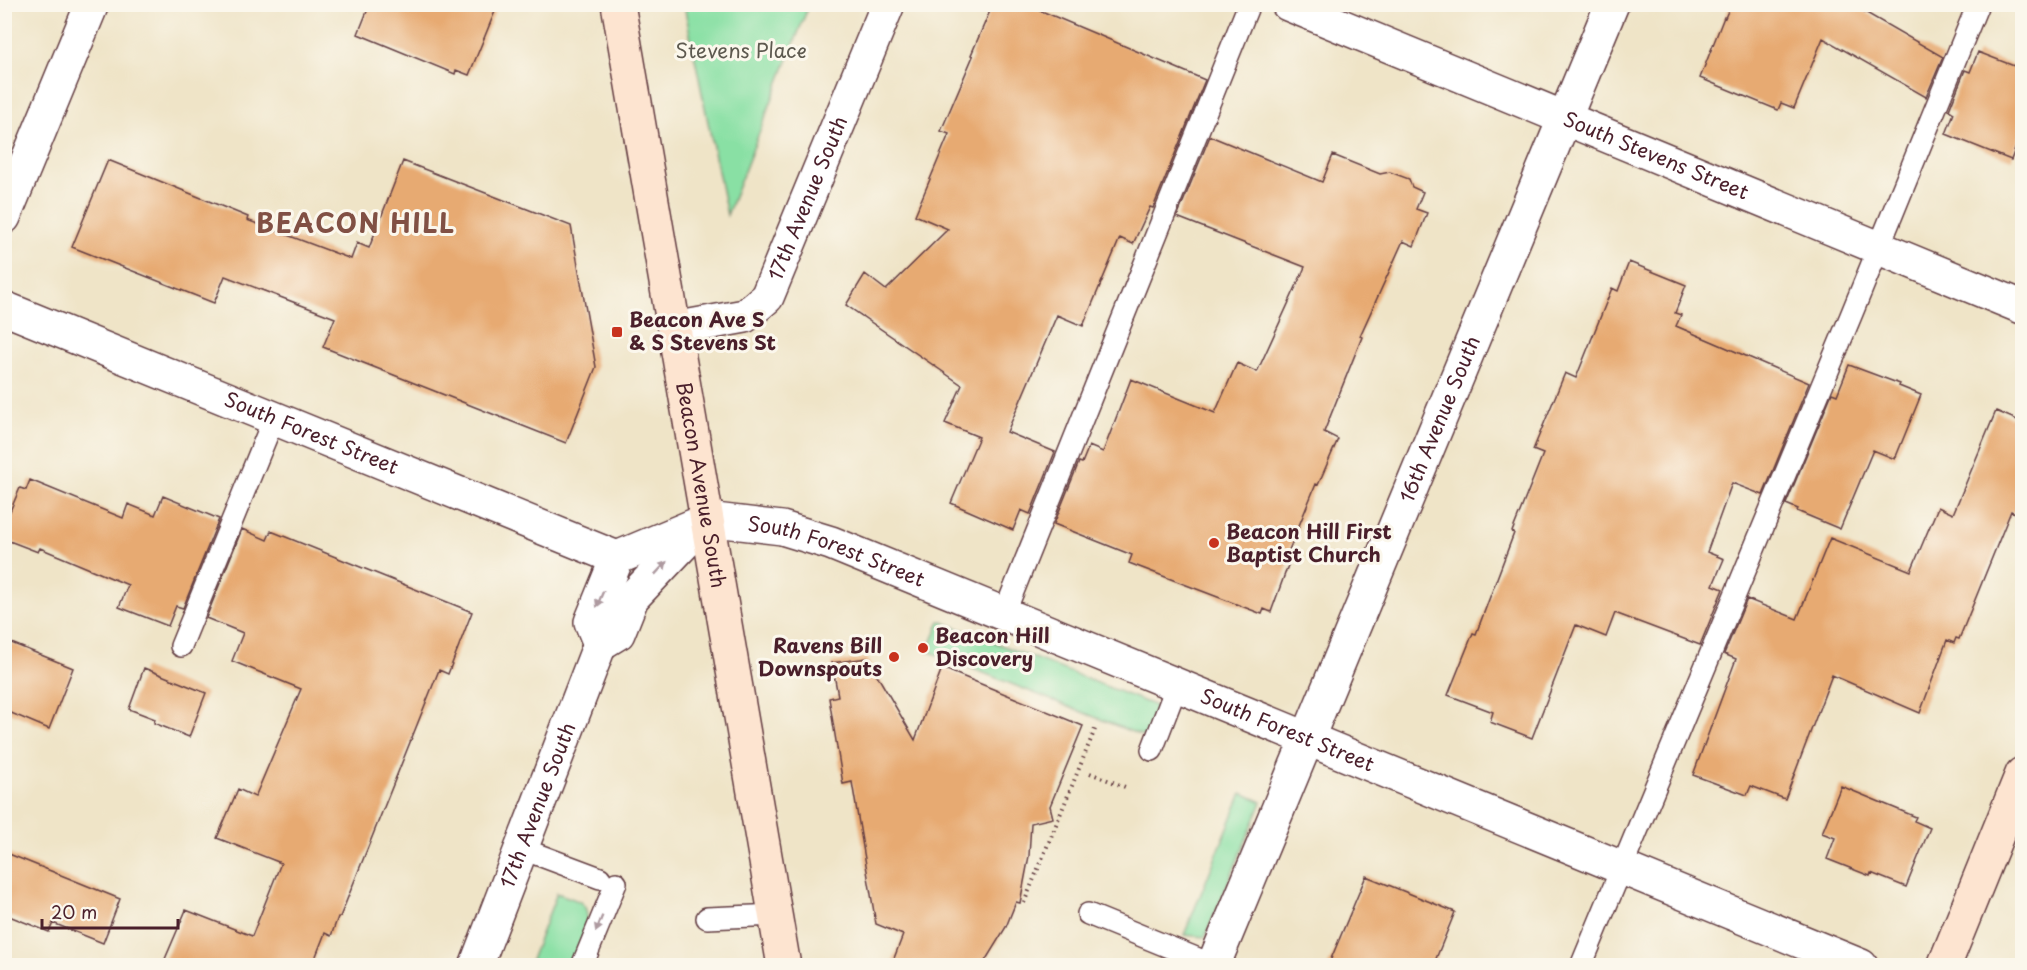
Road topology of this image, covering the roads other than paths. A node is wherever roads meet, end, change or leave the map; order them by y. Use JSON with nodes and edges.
{"nodes":[{"id":1,"x":92,"y":4,"type":"edge"},
{"id":2,"x":618,"y":4,"type":"edge"},
{"id":3,"x":888,"y":4,"type":"edge"},
{"id":4,"x":1249,"y":4,"type":"edge"},
{"id":5,"x":1288,"y":4,"type":"edge"},
{"id":6,"x":1612,"y":4,"type":"edge"},
{"id":7,"x":1978,"y":4,"type":"edge"},
{"id":8,"x":1565,"y":118,"type":"junction"},
{"id":9,"x":4,"y":217,"type":"edge"},
{"id":10,"x":1879,"y":248,"type":"junction"},
{"id":11,"x":2022,"y":307,"type":"edge"},
{"id":12,"x":4,"y":308,"type":"edge"},
{"id":13,"x":674,"y":329,"type":"junction"},
{"id":14,"x":274,"y":418,"type":"junction"},
{"id":15,"x":707,"y":519,"type":"junction"},
{"id":16,"x":617,"y":558,"type":"junction"},
{"id":17,"x":1004,"y":614,"type":"junction"},
{"id":18,"x":600,"y":644,"type":"junction"},
{"id":19,"x":181,"y":646,"type":"dead end"},
{"id":20,"x":1177,"y":685,"type":"junction"},
{"id":21,"x":1307,"y":739,"type":"junction"},
{"id":22,"x":1152,"y":750,"type":"dead end"},
{"id":23,"x":2022,"y":774,"type":"edge"},
{"id":24,"x":520,"y":848,"type":"junction"},
{"id":25,"x":1622,"y":867,"type":"junction"},
{"id":26,"x":1088,"y":914,"type":"dead end"},
{"id":27,"x":775,"y":915,"type":"junction"},
{"id":28,"x":707,"y":918,"type":"dead end"},
{"id":29,"x":1213,"y":965,"type":"edge"},
{"id":30,"x":476,"y":966,"type":"edge"},
{"id":31,"x":582,"y":966,"type":"edge"},
{"id":32,"x":784,"y":966,"type":"edge"},
{"id":33,"x":1581,"y":966,"type":"edge"},
{"id":34,"x":1861,"y":966,"type":"edge"},
{"id":35,"x":1944,"y":966,"type":"edge"}],
"edges":[{"from":1,"to":9,"type":"street"},
{"from":2,"to":13,"type":"main road","name":"Beacon Avenue South"},
{"from":3,"to":13,"type":"street","name":"17th Avenue South"},
{"from":4,"to":17,"type":"lane"},
{"from":5,"to":8,"type":"street","name":"South Stevens Street"},
{"from":6,"to":8,"type":"street","name":"16th Avenue South"},
{"from":7,"to":10,"type":"lane"},
{"from":8,"to":10,"type":"street","name":"South Stevens Street"},
{"from":8,"to":21,"type":"street","name":"16th Avenue South"},
{"from":10,"to":11,"type":"street","name":"South Stevens Street"},
{"from":10,"to":25,"type":"lane"},
{"from":12,"to":14,"type":"street","name":"South Forest Street"},
{"from":13,"to":15,"type":"main road","name":"Beacon Avenue South"},
{"from":14,"to":16,"type":"street","name":"South Forest Street"},
{"from":14,"to":19,"type":"lane"},
{"from":15,"to":16,"type":"street"},
{"from":15,"to":17,"type":"street","name":"South Forest Street"},
{"from":18,"to":15,"type":"street","name":"17th Avenue South","one_way":true},
{"from":15,"to":27,"type":"main road","name":"Beacon Avenue South"},
{"from":16,"to":18,"type":"street","one_way":true},
{"from":17,"to":20,"type":"street","name":"South Forest Street"},
{"from":18,"to":24,"type":"street","name":"17th Avenue South"},
{"from":20,"to":21,"type":"street","name":"South Forest Street"},
{"from":20,"to":22,"type":"lane"},
{"from":21,"to":25,"type":"street","name":"South Forest Street"},
{"from":21,"to":29,"type":"street","name":"16th Avenue South"},
{"from":23,"to":35,"type":"main road"},
{"from":24,"to":30,"type":"street","name":"17th Avenue South"},
{"from":24,"to":31,"type":"lane","one_way":true},
{"from":25,"to":33,"type":"lane"},
{"from":25,"to":34,"type":"street","name":"South Forest Street"},
{"from":26,"to":29,"type":"lane"},
{"from":27,"to":28,"type":"lane"},
{"from":27,"to":32,"type":"main road","name":"Beacon Avenue South"}]}
